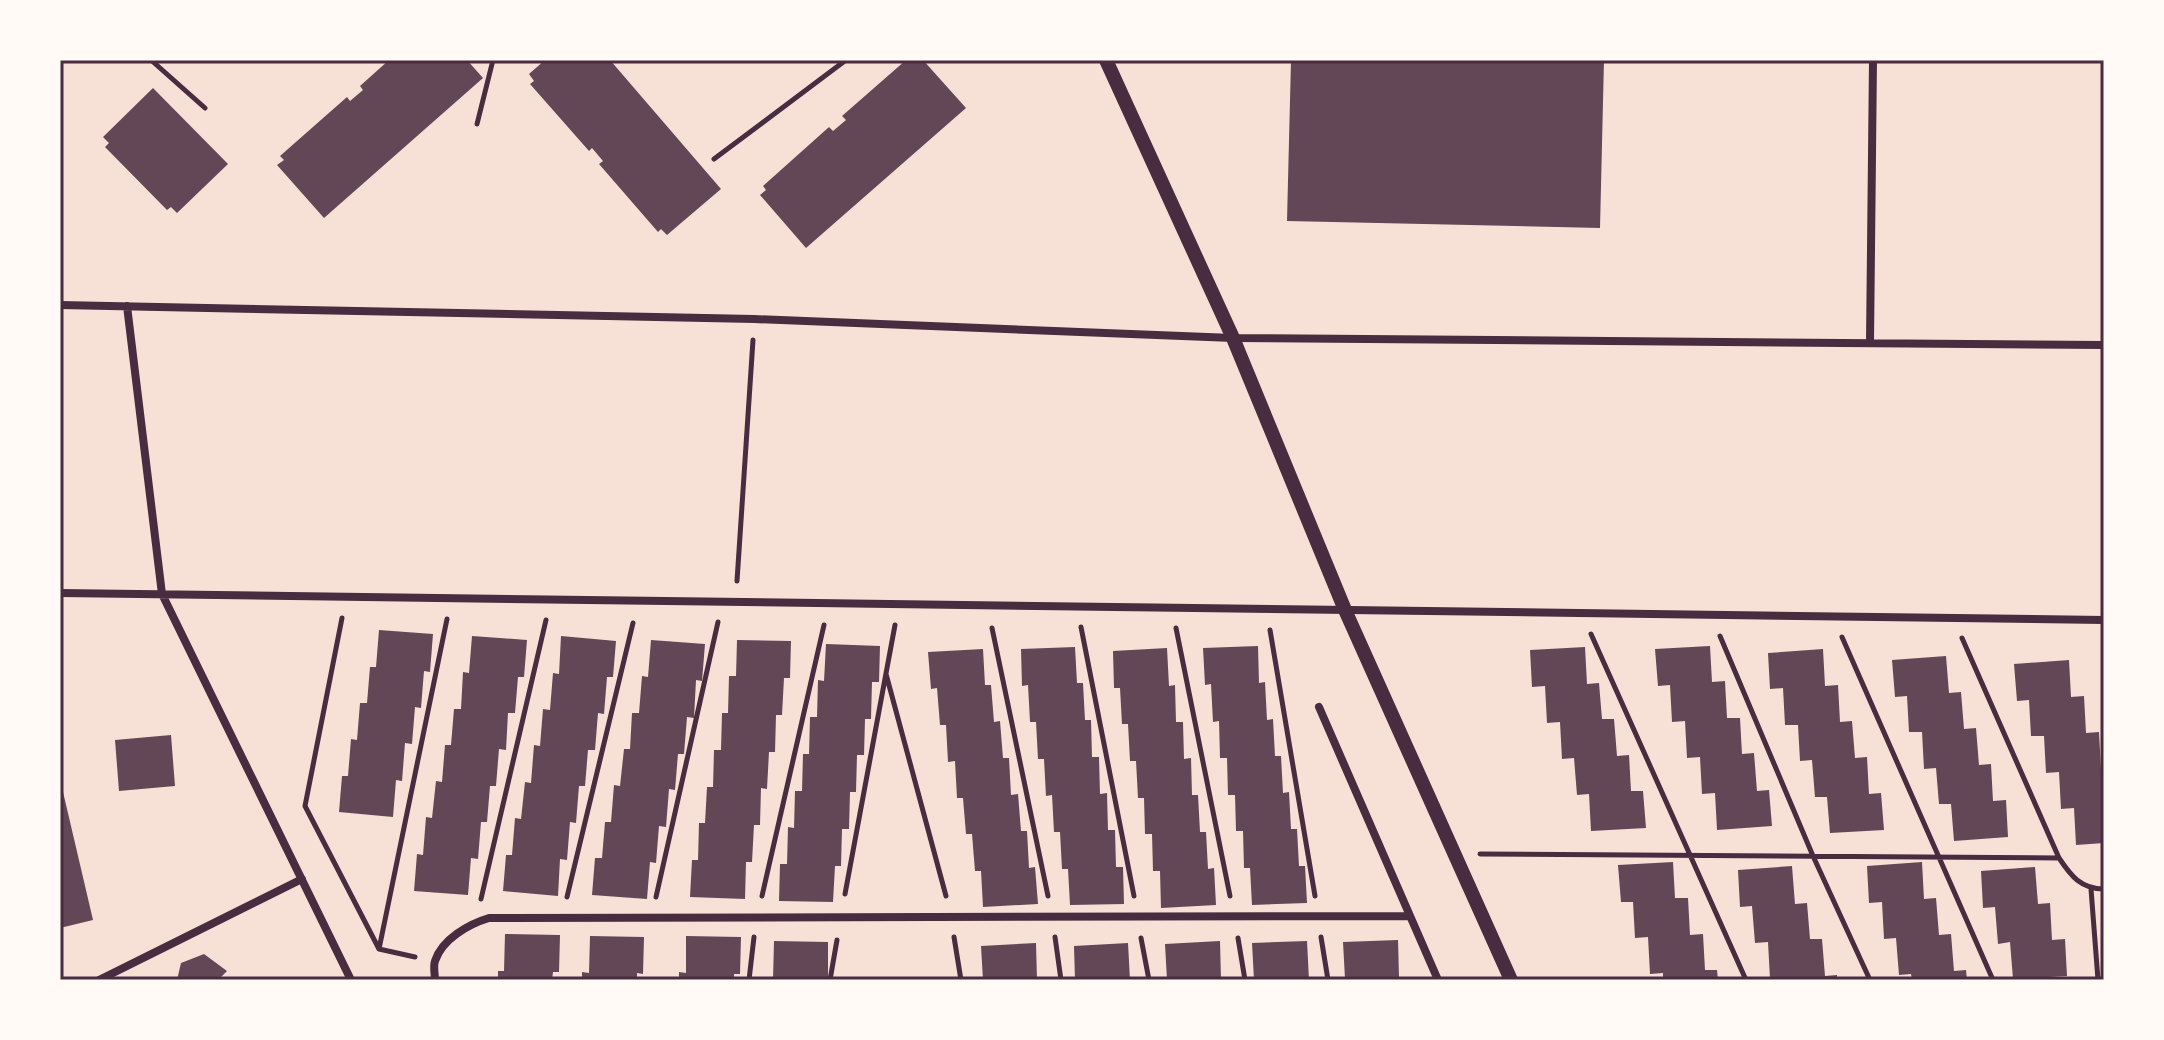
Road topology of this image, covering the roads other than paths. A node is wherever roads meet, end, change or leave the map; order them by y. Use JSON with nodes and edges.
{"nodes":[{"id":1,"x":1106,"y":60,"type":"edge"},
{"id":2,"x":1873,"y":60,"type":"edge"},
{"id":3,"x":60,"y":305,"type":"edge"},
{"id":4,"x":127,"y":306,"type":"junction"},
{"id":5,"x":1233,"y":338,"type":"junction"},
{"id":6,"x":1870,"y":343,"type":"junction"},
{"id":7,"x":2104,"y":345,"type":"edge"},
{"id":8,"x":60,"y":593,"type":"edge"},
{"id":9,"x":162,"y":594,"type":"junction"},
{"id":10,"x":1345,"y":610,"type":"junction"},
{"id":11,"x":2104,"y":620,"type":"edge"},
{"id":12,"x":1319,"y":707,"type":"dead end"},
{"id":13,"x":302,"y":879,"type":"junction"},
{"id":14,"x":1410,"y":916,"type":"junction"},
{"id":15,"x":99,"y":980,"type":"edge"},
{"id":16,"x":351,"y":980,"type":"edge"},
{"id":17,"x":435,"y":980,"type":"edge"},
{"id":18,"x":1438,"y":980,"type":"edge"},
{"id":19,"x":1511,"y":980,"type":"edge"}],
"edges":[{"from":1,"to":5,"type":"street"},
{"from":2,"to":6,"type":"street"},
{"from":3,"to":4,"type":"street"},
{"from":4,"to":5,"type":"street"},
{"from":4,"to":9,"type":"street"},
{"from":5,"to":6,"type":"street"},
{"from":5,"to":10,"type":"street"},
{"from":6,"to":7,"type":"street"},
{"from":8,"to":9,"type":"street"},
{"from":9,"to":10,"type":"street"},
{"from":9,"to":13,"type":"street"},
{"from":10,"to":11,"type":"street"},
{"from":10,"to":19,"type":"street"},
{"from":12,"to":14,"type":"street"},
{"from":13,"to":15,"type":"street"},
{"from":13,"to":16,"type":"street"},
{"from":14,"to":17,"type":"street"},
{"from":14,"to":18,"type":"street"}]}
